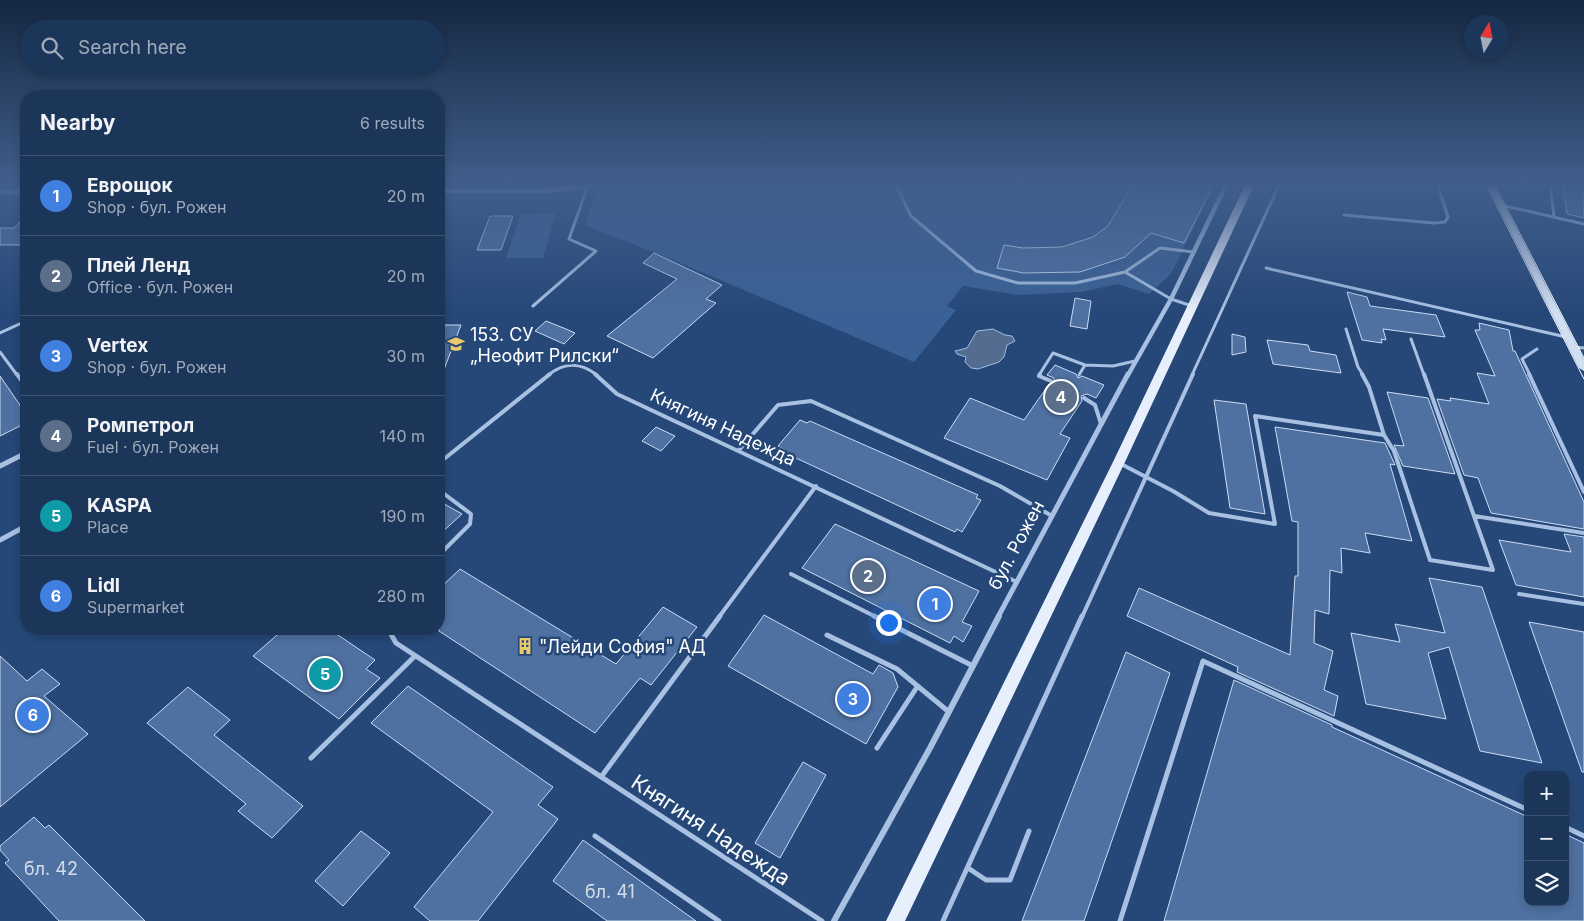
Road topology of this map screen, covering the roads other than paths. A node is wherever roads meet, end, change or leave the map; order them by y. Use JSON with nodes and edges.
{"nodes":[{"id":1,"x":574,"y":226,"type":"edge"},
{"id":2,"x":923,"y":226,"type":"edge"},
{"id":3,"x":1206,"y":226,"type":"edge"},
{"id":4,"x":1230,"y":226,"type":"edge"},
{"id":5,"x":1261,"y":226,"type":"edge"},
{"id":6,"x":1512,"y":226,"type":"edge"},
{"id":7,"x":1194,"y":252,"type":"junction"},
{"id":8,"x":1266,"y":268,"type":"dead end"},
{"id":9,"x":1125,"y":272,"type":"junction"},
{"id":10,"x":1171,"y":299,"type":"junction"},
{"id":11,"x":533,"y":306,"type":"dead end"},
{"id":12,"x":1192,"y":306,"type":"junction"},
{"id":13,"x":20,"y":324,"type":"edge"},
{"id":14,"x":1346,"y":329,"type":"dead end"},
{"id":15,"x":0,"y":332,"type":"edge"},
{"id":16,"x":1568,"y":338,"type":"junction"},
{"id":17,"x":1411,"y":339,"type":"dead end"},
{"id":18,"x":1573,"y":347,"type":"junction"},
{"id":19,"x":1584,"y":348,"type":"edge"},
{"id":20,"x":1537,"y":349,"type":"dead end"},
{"id":21,"x":0,"y":352,"type":"edge"},
{"id":22,"x":1135,"y":361,"type":"junction"},
{"id":23,"x":1085,"y":365,"type":"junction"},
{"id":24,"x":1584,"y":368,"type":"edge"},
{"id":25,"x":1079,"y":375,"type":"dead end"},
{"id":26,"x":20,"y":379,"type":"edge"},
{"id":27,"x":1051,"y":381,"type":"dead end"},
{"id":28,"x":1084,"y":398,"type":"dead end"},
{"id":29,"x":1102,"y":426,"type":"junction"},
{"id":30,"x":1384,"y":435,"type":"junction"},
{"id":31,"x":739,"y":450,"type":"junction"},
{"id":32,"x":20,"y":456,"type":"edge"},
{"id":33,"x":445,"y":458,"type":"edge"},
{"id":34,"x":1118,"y":462,"type":"junction"},
{"id":35,"x":0,"y":466,"type":"edge"},
{"id":36,"x":1147,"y":478,"type":"junction"},
{"id":37,"x":816,"y":486,"type":"junction"},
{"id":38,"x":1584,"y":492,"type":"edge"},
{"id":39,"x":445,"y":494,"type":"edge"},
{"id":40,"x":1052,"y":516,"type":"junction"},
{"id":41,"x":1474,"y":516,"type":"junction"},
{"id":42,"x":20,"y":529,"type":"edge"},
{"id":43,"x":1584,"y":534,"type":"edge"},
{"id":44,"x":0,"y":540,"type":"edge"},
{"id":45,"x":445,"y":549,"type":"edge"},
{"id":46,"x":791,"y":574,"type":"dead end"},
{"id":47,"x":1017,"y":582,"type":"junction"},
{"id":48,"x":1519,"y":594,"type":"dead end"},
{"id":49,"x":1584,"y":604,"type":"edge"},
{"id":50,"x":391,"y":635,"type":"edge"},
{"id":51,"x":827,"y":636,"type":"dead end"},
{"id":52,"x":415,"y":656,"type":"junction"},
{"id":53,"x":973,"y":666,"type":"junction"},
{"id":54,"x":917,"y":686,"type":"junction"},
{"id":55,"x":949,"y":712,"type":"junction"},
{"id":56,"x":878,"y":748,"type":"dead end"},
{"id":57,"x":312,"y":758,"type":"dead end"},
{"id":58,"x":601,"y":777,"type":"junction"},
{"id":59,"x":1524,"y":808,"type":"edge"},
{"id":60,"x":1569,"y":829,"type":"edge"},
{"id":61,"x":1029,"y":831,"type":"dead end"},
{"id":62,"x":595,"y":836,"type":"dead end"},
{"id":63,"x":1584,"y":836,"type":"edge"},
{"id":64,"x":968,"y":868,"type":"junction"},
{"id":65,"x":719,"y":921,"type":"edge"},
{"id":66,"x":822,"y":921,"type":"edge"},
{"id":67,"x":834,"y":921,"type":"edge"},
{"id":68,"x":895,"y":921,"type":"edge"},
{"id":69,"x":943,"y":921,"type":"edge"},
{"id":70,"x":1120,"y":921,"type":"edge"}],
"edges":[{"from":1,"to":11,"type":"lane"},
{"from":2,"to":9,"type":"lane"},
{"from":3,"to":7,"type":"street","name":"бул. Рожен"},
{"from":4,"to":12,"type":"main road"},
{"from":5,"to":36,"type":"lane"},
{"from":6,"to":16,"type":"street"},
{"from":7,"to":9,"type":"lane"},
{"from":7,"to":10,"type":"street","name":"бул. Рожен"},
{"from":8,"to":16,"type":"lane"},
{"from":9,"to":10,"type":"lane"},
{"from":10,"to":12,"type":"lane"},
{"from":10,"to":22,"type":"street","name":"бул. Рожен"},
{"from":12,"to":34,"type":"main road"},
{"from":13,"to":15,"type":"lane"},
{"from":14,"to":30,"type":"lane"},
{"from":16,"to":18,"type":"street"},
{"from":17,"to":41,"type":"lane"},
{"from":18,"to":19,"type":"lane"},
{"from":18,"to":24,"type":"street"},
{"from":20,"to":38,"type":"lane"},
{"from":21,"to":26,"type":"lane"},
{"from":22,"to":23,"type":"lane"},
{"from":22,"to":29,"type":"street","name":"бул. Рожен"},
{"from":23,"to":25,"type":"lane"},
{"from":23,"to":27,"type":"lane"},
{"from":28,"to":29,"type":"lane"},
{"from":29,"to":40,"type":"street","name":"бул. Рожен"},
{"from":30,"to":36,"type":"lane"},
{"from":30,"to":41,"type":"lane"},
{"from":31,"to":33,"type":"lane","name":"Княгиня Надежда"},
{"from":31,"to":37,"type":"lane","name":"Княгиня Надежда"},
{"from":31,"to":40,"type":"lane"},
{"from":32,"to":35,"type":"street"},
{"from":34,"to":36,"type":"lane"},
{"from":34,"to":68,"type":"main road"},
{"from":36,"to":64,"type":"lane"},
{"from":37,"to":47,"type":"lane","name":"Княгиня Надежда"},
{"from":37,"to":58,"type":"lane"},
{"from":39,"to":45,"type":"lane"},
{"from":40,"to":47,"type":"street","name":"бул. Рожен"},
{"from":41,"to":43,"type":"lane"},
{"from":42,"to":44,"type":"street"},
{"from":46,"to":53,"type":"lane"},
{"from":47,"to":53,"type":"street","name":"бул. Рожен"},
{"from":48,"to":49,"type":"lane"},
{"from":50,"to":52,"type":"lane","name":"Княгиня Надежда"},
{"from":51,"to":54,"type":"lane"},
{"from":52,"to":57,"type":"lane"},
{"from":52,"to":58,"type":"lane","name":"Княгиня Надежда"},
{"from":53,"to":55,"type":"street","name":"бул. Рожен"},
{"from":54,"to":55,"type":"lane"},
{"from":54,"to":56,"type":"lane"},
{"from":55,"to":67,"type":"street","name":"бул. Рожен"},
{"from":58,"to":66,"type":"lane","name":"Княгиня Надежда"},
{"from":59,"to":70,"type":"lane"},
{"from":60,"to":63,"type":"lane"},
{"from":61,"to":64,"type":"lane"},
{"from":62,"to":65,"type":"lane"},
{"from":64,"to":69,"type":"lane"}]}
